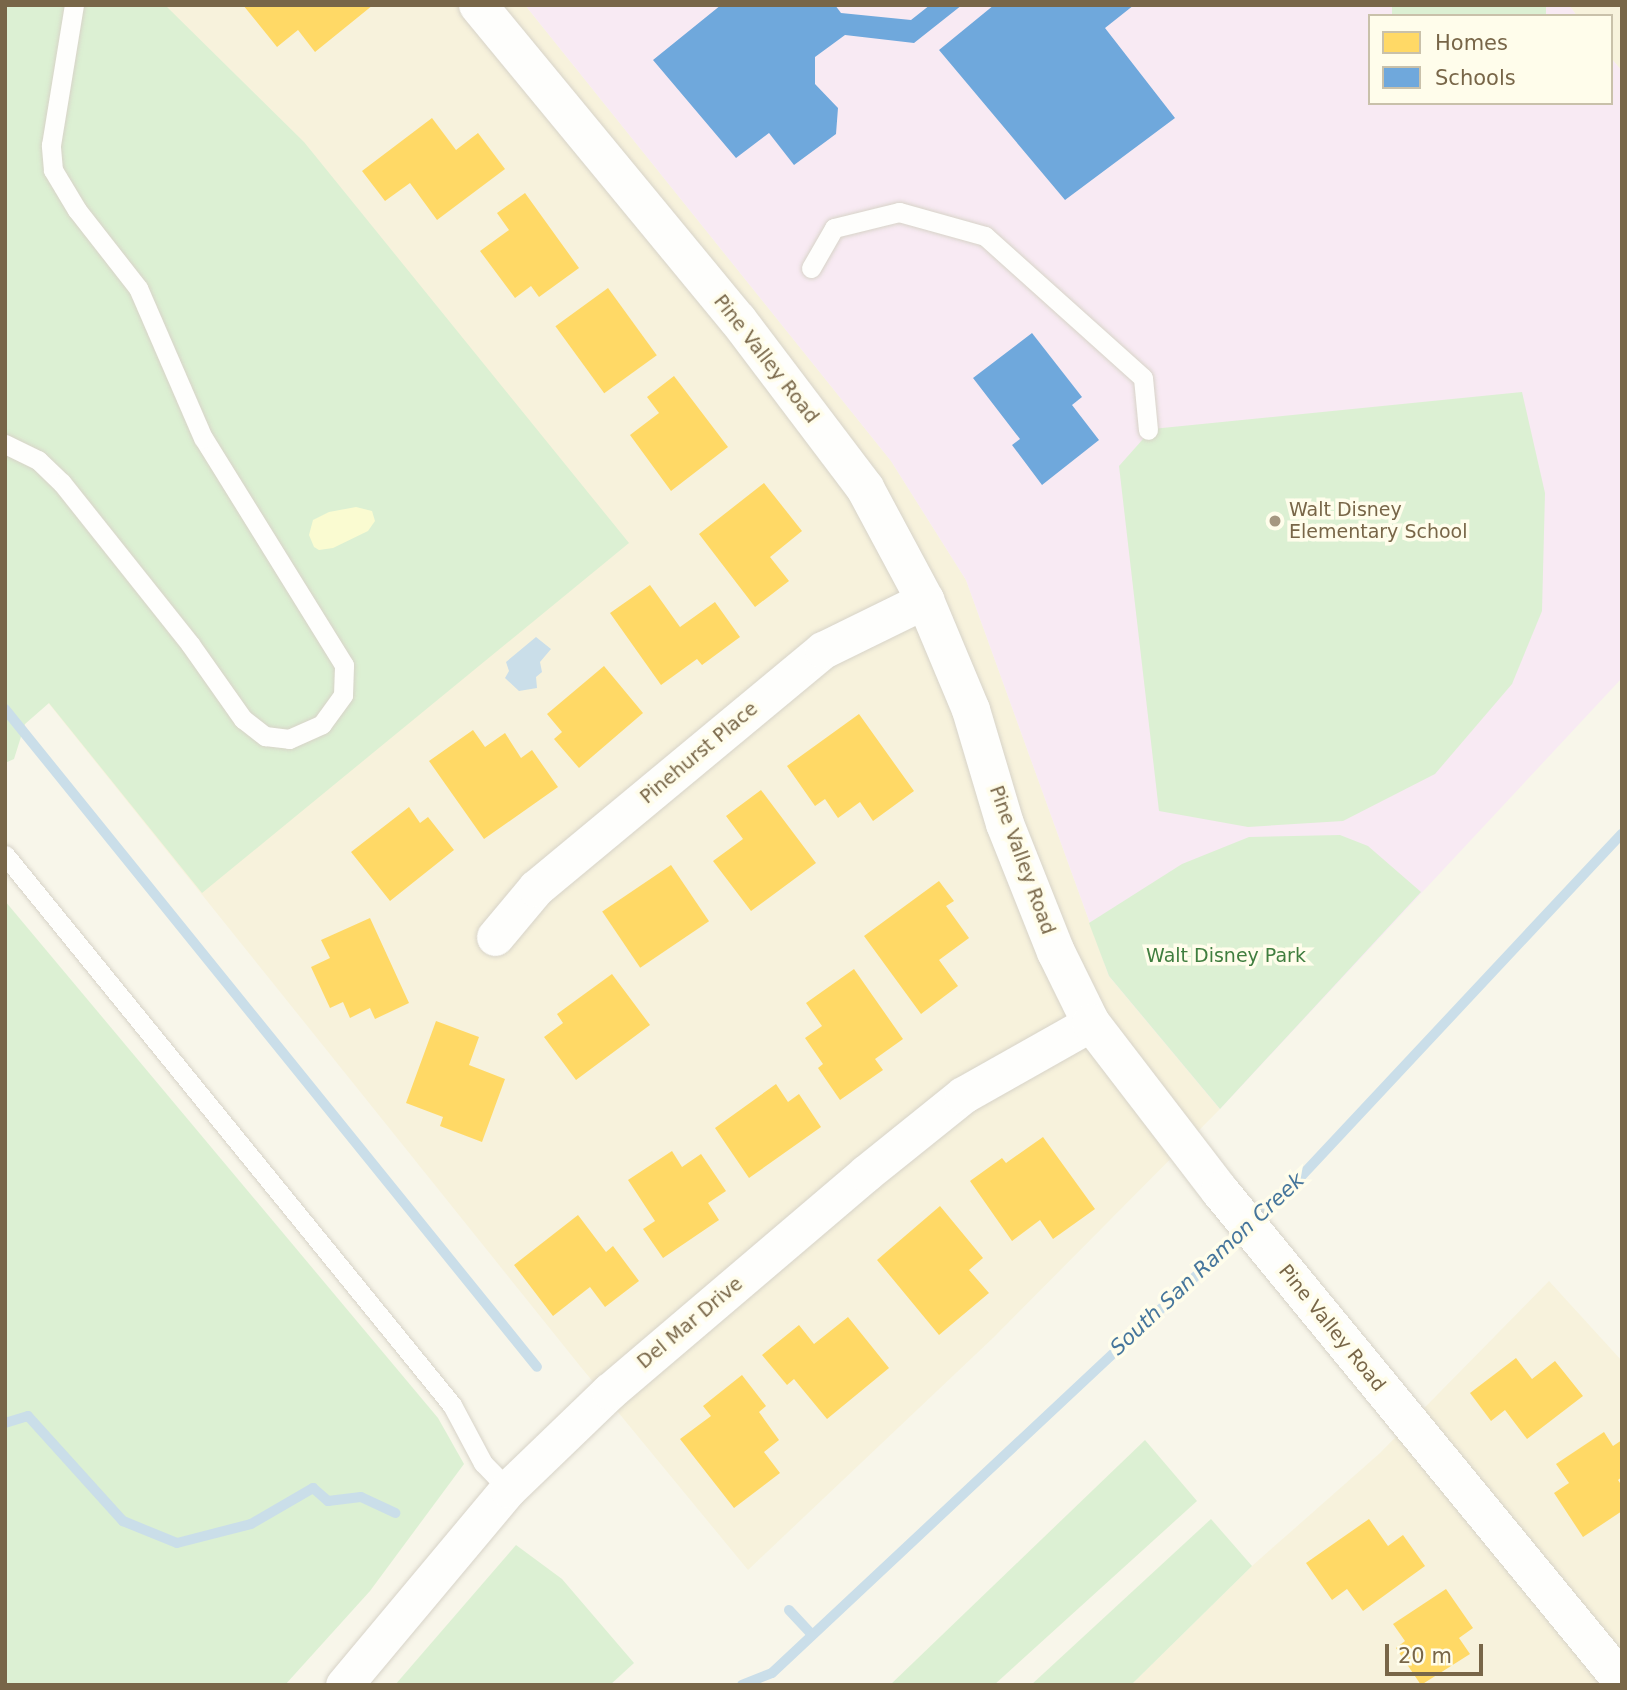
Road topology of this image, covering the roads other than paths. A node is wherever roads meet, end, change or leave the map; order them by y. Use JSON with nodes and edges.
{"nodes":[{"id":1,"x":74,"y":5,"type":"edge"},
{"id":2,"x":478,"y":5,"type":"edge"},
{"id":3,"x":811,"y":268,"type":"dead end"},
{"id":4,"x":1148,"y":430,"type":"dead end"},
{"id":5,"x":5,"y":444,"type":"edge"},
{"id":6,"x":925,"y":600,"type":"junction"},
{"id":7,"x":5,"y":855,"type":"edge"},
{"id":8,"x":495,"y":936,"type":"dead end"},
{"id":9,"x":1091,"y":1023,"type":"junction"},
{"id":10,"x":508,"y":1489,"type":"junction"},
{"id":11,"x":1622,"y":1681,"type":"edge"},
{"id":12,"x":344,"y":1685,"type":"edge"}],
"edges":[{"from":1,"to":5,"type":"lane"},
{"from":2,"to":6,"type":"street","name":"Pine Valley Road"},
{"from":3,"to":4,"type":"lane"},
{"from":6,"to":8,"type":"street","name":"Pinehurst Place"},
{"from":6,"to":9,"type":"street","name":"Pine Valley Road"},
{"from":7,"to":10,"type":"lane"},
{"from":9,"to":10,"type":"street","name":"Del Mar Drive"},
{"from":9,"to":11,"type":"street","name":"Pine Valley Road"},
{"from":10,"to":12,"type":"street","name":"Del Mar Drive"}]}
